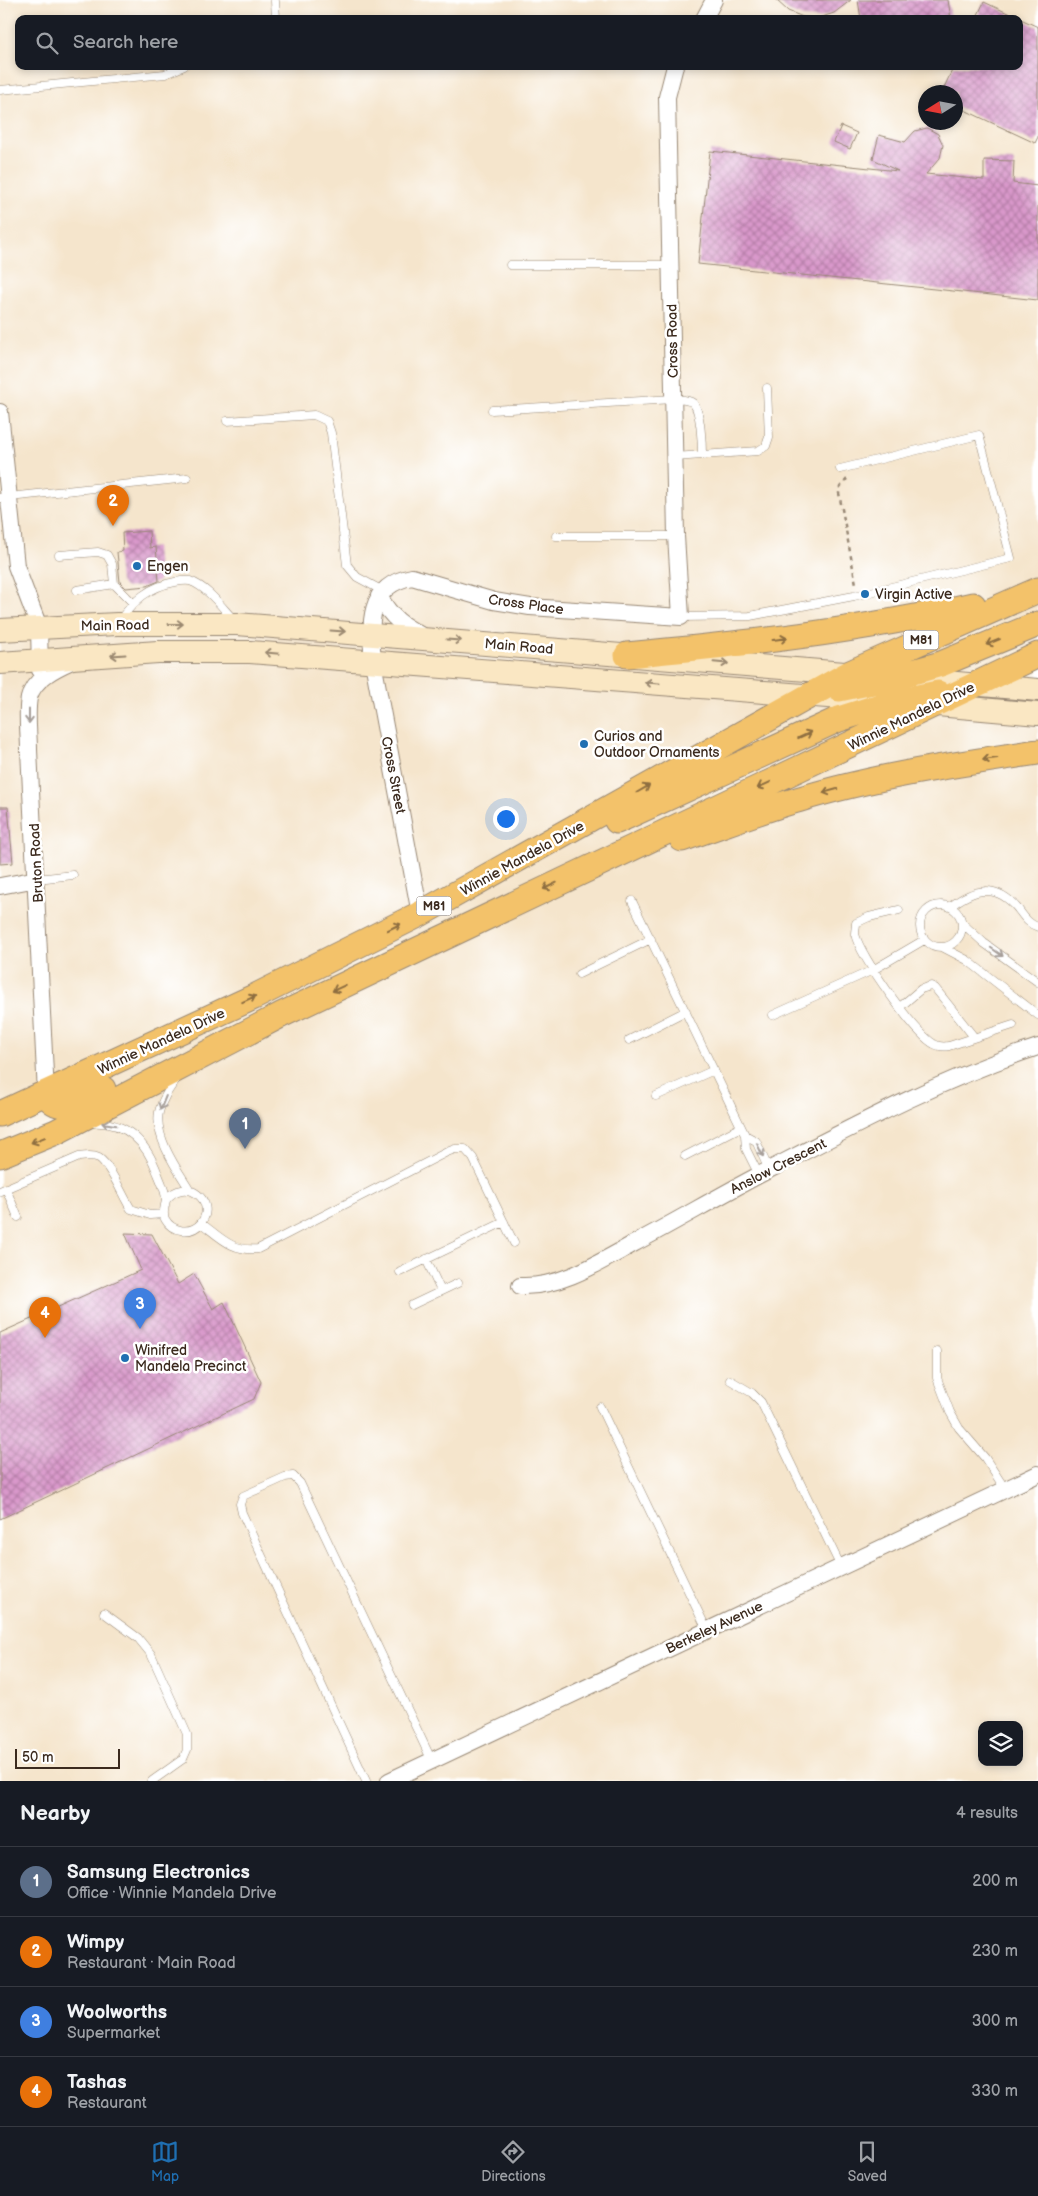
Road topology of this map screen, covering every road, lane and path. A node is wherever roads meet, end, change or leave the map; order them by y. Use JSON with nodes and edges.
{"nodes":[{"id":1,"x":714,"y":0,"type":"edge"},
{"id":2,"x":275,"y":2,"type":"dead end"},
{"id":3,"x":276,"y":15,"type":"edge"},
{"id":4,"x":706,"y":15,"type":"edge"},
{"id":5,"x":174,"y":70,"type":"edge"},
{"id":6,"x":674,"y":70,"type":"edge"},
{"id":7,"x":0,"y":90,"type":"edge"},
{"id":8,"x":510,"y":264,"type":"dead end"},
{"id":9,"x":670,"y":265,"type":"junction"},
{"id":10,"x":766,"y":388,"type":"dead end"},
{"id":11,"x":673,"y":399,"type":"junction"},
{"id":12,"x":492,"y":410,"type":"dead end"},
{"id":13,"x":0,"y":412,"type":"edge"},
{"id":14,"x":227,"y":421,"type":"dead end"},
{"id":15,"x":702,"y":455,"type":"junction"},
{"id":16,"x":674,"y":456,"type":"junction"},
{"id":17,"x":866,"y":463,"type":"junction"},
{"id":18,"x":840,"y":469,"type":"dead end"},
{"id":19,"x":187,"y":478,"type":"dead end"},
{"id":20,"x":4,"y":498,"type":"edge"},
{"id":21,"x":556,"y":536,"type":"dead end"},
{"id":22,"x":676,"y":536,"type":"junction"},
{"id":23,"x":59,"y":554,"type":"dead end"},
{"id":24,"x":114,"y":584,"type":"junction"},
{"id":25,"x":77,"y":590,"type":"dead end"},
{"id":26,"x":1037,"y":590,"type":"edge"},
{"id":27,"x":381,"y":593,"type":"junction"},
{"id":28,"x":854,"y":596,"type":"junction"},
{"id":29,"x":133,"y":603,"type":"junction"},
{"id":30,"x":681,"y":617,"type":"junction"},
{"id":31,"x":117,"y":624,"type":"junction"},
{"id":32,"x":237,"y":624,"type":"junction"},
{"id":33,"x":1038,"y":624,"type":"edge"},
{"id":34,"x":39,"y":627,"type":"junction"},
{"id":35,"x":0,"y":630,"type":"edge"},
{"id":36,"x":371,"y":634,"type":"junction"},
{"id":37,"x":424,"y":638,"type":"junction"},
{"id":38,"x":627,"y":655,"type":"junction"},
{"id":39,"x":1038,"y":655,"type":"edge"},
{"id":40,"x":373,"y":662,"type":"junction"},
{"id":41,"x":0,"y":663,"type":"edge"},
{"id":42,"x":40,"y":671,"type":"junction"},
{"id":43,"x":850,"y":673,"type":"junction"},
{"id":44,"x":975,"y":685,"type":"junction"},
{"id":45,"x":892,"y":690,"type":"junction"},
{"id":46,"x":1038,"y":690,"type":"edge"},
{"id":47,"x":810,"y":694,"type":"junction"},
{"id":48,"x":935,"y":705,"type":"junction"},
{"id":49,"x":1038,"y":714,"type":"edge"},
{"id":50,"x":1038,"y":752,"type":"edge"},
{"id":51,"x":511,"y":864,"type":"junction"},
{"id":52,"x":594,"y":865,"type":"junction"},
{"id":53,"x":73,"y":875,"type":"dead end"},
{"id":54,"x":37,"y":878,"type":"junction"},
{"id":55,"x":0,"y":886,"type":"edge"},
{"id":56,"x":632,"y":901,"type":"dead end"},
{"id":57,"x":950,"y":907,"type":"junction"},
{"id":58,"x":899,"y":910,"type":"dead end"},
{"id":59,"x":420,"y":914,"type":"junction"},
{"id":60,"x":962,"y":923,"type":"junction"},
{"id":61,"x":1038,"y":927,"type":"edge"},
{"id":62,"x":651,"y":939,"type":"junction"},
{"id":63,"x":924,"y":940,"type":"junction"},
{"id":64,"x":944,"y":948,"type":"junction"},
{"id":65,"x":873,"y":970,"type":"junction"},
{"id":66,"x":579,"y":974,"type":"dead end"},
{"id":67,"x":1038,"y":982,"type":"edge"},
{"id":68,"x":900,"y":1007,"type":"junction"},
{"id":69,"x":686,"y":1011,"type":"junction"},
{"id":70,"x":1037,"y":1012,"type":"edge"},
{"id":71,"x":281,"y":1015,"type":"junction"},
{"id":72,"x":773,"y":1016,"type":"dead end"},
{"id":73,"x":1013,"y":1025,"type":"dead end"},
{"id":74,"x":974,"y":1038,"type":"junction"},
{"id":75,"x":629,"y":1040,"type":"dead end"},
{"id":76,"x":1038,"y":1047,"type":"edge"},
{"id":77,"x":188,"y":1062,"type":"junction"},
{"id":78,"x":714,"y":1070,"type":"junction"},
{"id":79,"x":46,"y":1094,"type":"junction"},
{"id":80,"x":656,"y":1096,"type":"dead end"},
{"id":81,"x":0,"y":1114,"type":"edge"},
{"id":82,"x":70,"y":1125,"type":"junction"},
{"id":83,"x":740,"y":1127,"type":"junction"},
{"id":84,"x":745,"y":1135,"type":"junction"},
{"id":85,"x":0,"y":1155,"type":"edge"},
{"id":86,"x":685,"y":1156,"type":"dead end"},
{"id":87,"x":764,"y":1173,"type":"junction"},
{"id":88,"x":3,"y":1190,"type":"edge"},
{"id":89,"x":190,"y":1190,"type":"junction"},
{"id":90,"x":166,"y":1200,"type":"junction"},
{"id":91,"x":164,"y":1214,"type":"junction"},
{"id":92,"x":18,"y":1216,"type":"dead end"},
{"id":93,"x":201,"y":1222,"type":"junction"},
{"id":94,"x":504,"y":1222,"type":"junction"},
{"id":95,"x":514,"y":1243,"type":"dead end"},
{"id":96,"x":426,"y":1259,"type":"junction"},
{"id":97,"x":400,"y":1272,"type":"dead end"},
{"id":98,"x":458,"y":1283,"type":"dead end"},
{"id":99,"x":520,"y":1286,"type":"dead end"},
{"id":100,"x":441,"y":1291,"type":"junction"},
{"id":101,"x":412,"y":1305,"type":"dead end"},
{"id":102,"x":937,"y":1351,"type":"dead end"},
{"id":103,"x":730,"y":1380,"type":"dead end"},
{"id":104,"x":600,"y":1407,"type":"dead end"},
{"id":105,"x":1038,"y":1474,"type":"edge"},
{"id":106,"x":1005,"y":1489,"type":"junction"},
{"id":107,"x":841,"y":1567,"type":"junction"},
{"id":108,"x":104,"y":1613,"type":"dead end"},
{"id":109,"x":708,"y":1630,"type":"junction"},
{"id":110,"x":432,"y":1761,"type":"junction"},
{"id":111,"x":152,"y":1781,"type":"edge"},
{"id":112,"x":366,"y":1781,"type":"edge"},
{"id":113,"x":389,"y":1781,"type":"edge"}],
"edges":[{"from":1,"to":4,"type":"street"},
{"from":2,"to":3,"type":"lane"},
{"from":5,"to":7,"type":"lane"},
{"from":6,"to":9,"type":"street","name":"Cross Road"},
{"from":8,"to":9,"type":"lane"},
{"from":9,"to":11,"type":"street","name":"Cross Road"},
{"from":10,"to":15,"type":"lane"},
{"from":11,"to":12,"type":"lane"},
{"from":11,"to":15,"type":"lane"},
{"from":11,"to":16,"type":"street","name":"Cross Road"},
{"from":13,"to":20,"type":"street"},
{"from":14,"to":27,"type":"lane"},
{"from":15,"to":16,"type":"lane"},
{"from":16,"to":22,"type":"street","name":"Cross Road"},
{"from":17,"to":18,"type":"lane"},
{"from":17,"to":28,"type":"path"},
{"from":17,"to":28,"type":"lane"},
{"from":19,"to":20,"type":"lane"},
{"from":20,"to":34,"type":"street"},
{"from":21,"to":22,"type":"lane"},
{"from":22,"to":30,"type":"street","name":"Cross Road"},
{"from":23,"to":24,"type":"lane"},
{"from":24,"to":25,"type":"lane"},
{"from":24,"to":29,"type":"lane"},
{"from":38,"to":26,"type":"main road","one_way":true},
{"from":26,"to":43,"type":"main road","name":"Winnie Mandela Drive","number":"M81"},
{"from":27,"to":30,"type":"street","name":"Cross Place"},
{"from":27,"to":36,"type":"street"},
{"from":27,"to":37,"type":"street"},
{"from":28,"to":30,"type":"lane"},
{"from":29,"to":31,"type":"lane"},
{"from":29,"to":32,"type":"lane"},
{"from":31,"to":32,"type":"main road","name":"Main Road","one_way":true},
{"from":31,"to":34,"type":"main road","name":"Main Road"},
{"from":32,"to":36,"type":"main road","name":"Main Road","one_way":true},
{"from":33,"to":45,"type":"main road","one_way":true},
{"from":34,"to":35,"type":"main road","name":"Main Road"},
{"from":34,"to":42,"type":"street"},
{"from":36,"to":37,"type":"main road","name":"Main Road"},
{"from":36,"to":40,"type":"street","name":"Cross Street"},
{"from":37,"to":38,"type":"main road","name":"Main Road","one_way":true},
{"from":38,"to":43,"type":"main road","name":"Main Road","one_way":true},
{"from":39,"to":44,"type":"main road","name":"Winnie Mandela Drive","number":"M81"},
{"from":40,"to":42,"type":"main road","name":"Main Road","one_way":true},
{"from":47,"to":40,"type":"main road","name":"Main Road","one_way":true},
{"from":40,"to":59,"type":"street","name":"Cross Street"},
{"from":41,"to":42,"type":"main road","name":"Main Road"},
{"from":42,"to":54,"type":"street","name":"Bruton Road","one_way":true},
{"from":43,"to":45,"type":"main road","name":"Main Road"},
{"from":43,"to":47,"type":"main road","name":"Winnie Mandela Drive","number":"M81"},
{"from":44,"to":45,"type":"main road"},
{"from":44,"to":46,"type":"main road"},
{"from":44,"to":48,"type":"main road","name":"Winnie Mandela Drive","number":"M81"},
{"from":45,"to":47,"type":"main road"},
{"from":45,"to":48,"type":"main road","name":"Main Road"},
{"from":51,"to":45,"type":"main road","one_way":true},
{"from":51,"to":47,"type":"main road","name":"Winnie Mandela Drive","number":"M81","one_way":true},
{"from":48,"to":49,"type":"main road","name":"Main Road"},
{"from":48,"to":52,"type":"main road","name":"Winnie Mandela Drive","number":"M81","one_way":true},
{"from":50,"to":52,"type":"main road","one_way":true},
{"from":51,"to":59,"type":"main road","name":"Winnie Mandela Drive","number":"M81"},
{"from":52,"to":71,"type":"main road","name":"Winnie Mandela Drive","number":"M81","one_way":true},
{"from":53,"to":54,"type":"lane"},
{"from":54,"to":55,"type":"street"},
{"from":54,"to":79,"type":"street","name":"Bruton Road"},
{"from":56,"to":62,"type":"lane"},
{"from":57,"to":60,"type":"lane"},
{"from":57,"to":61,"type":"lane"},
{"from":57,"to":63,"type":"lane"},
{"from":58,"to":65,"type":"lane"},
{"from":79,"to":59,"type":"main road","name":"Winnie Mandela Drive","number":"M81","one_way":true},
{"from":60,"to":64,"type":"lane"},
{"from":60,"to":67,"type":"lane","one_way":true},
{"from":62,"to":66,"type":"lane"},
{"from":62,"to":69,"type":"lane"},
{"from":63,"to":64,"type":"lane"},
{"from":63,"to":65,"type":"lane"},
{"from":64,"to":70,"type":"lane"},
{"from":65,"to":68,"type":"lane"},
{"from":65,"to":72,"type":"lane"},
{"from":68,"to":74,"type":"lane"},
{"from":68,"to":74,"type":"lane"},
{"from":69,"to":75,"type":"lane"},
{"from":69,"to":78,"type":"lane"},
{"from":71,"to":77,"type":"main road","name":"Winnie Mandela Drive","number":"M81"},
{"from":71,"to":79,"type":"main road"},
{"from":73,"to":74,"type":"lane"},
{"from":76,"to":87,"type":"street","name":"Anslow Crescent"},
{"from":77,"to":82,"type":"main road","name":"Winnie Mandela Drive","number":"M81"},
{"from":77,"to":89,"type":"lane","one_way":true},
{"from":78,"to":80,"type":"lane"},
{"from":78,"to":83,"type":"lane"},
{"from":79,"to":81,"type":"main road","name":"Winnie Mandela Drive","number":"M81"},
{"from":82,"to":85,"type":"main road","name":"Winnie Mandela Drive","number":"M81","one_way":true},
{"from":90,"to":82,"type":"lane","one_way":true},
{"from":83,"to":84,"type":"lane"},
{"from":83,"to":86,"type":"lane"},
{"from":84,"to":87,"type":"lane"},
{"from":84,"to":87,"type":"lane","one_way":true},
{"from":87,"to":99,"type":"street","name":"Anslow Crescent"},
{"from":88,"to":91,"type":"lane"},
{"from":88,"to":92,"type":"lane"},
{"from":89,"to":90,"type":"lane"},
{"from":89,"to":93,"type":"lane"},
{"from":90,"to":91,"type":"lane"},
{"from":91,"to":93,"type":"lane"},
{"from":93,"to":94,"type":"lane"},
{"from":94,"to":95,"type":"lane"},
{"from":94,"to":96,"type":"lane"},
{"from":96,"to":97,"type":"lane"},
{"from":96,"to":100,"type":"lane"},
{"from":98,"to":100,"type":"lane"},
{"from":100,"to":101,"type":"lane"},
{"from":102,"to":106,"type":"lane"},
{"from":103,"to":107,"type":"lane"},
{"from":104,"to":109,"type":"lane"},
{"from":105,"to":106,"type":"street","name":"Berkeley Avenue"},
{"from":106,"to":107,"type":"street","name":"Berkeley Avenue"},
{"from":107,"to":109,"type":"street","name":"Berkeley Avenue"},
{"from":108,"to":111,"type":"lane"},
{"from":109,"to":110,"type":"street","name":"Berkeley Avenue"},
{"from":110,"to":112,"type":"lane"},
{"from":110,"to":113,"type":"street","name":"Berkeley Avenue"}]}
